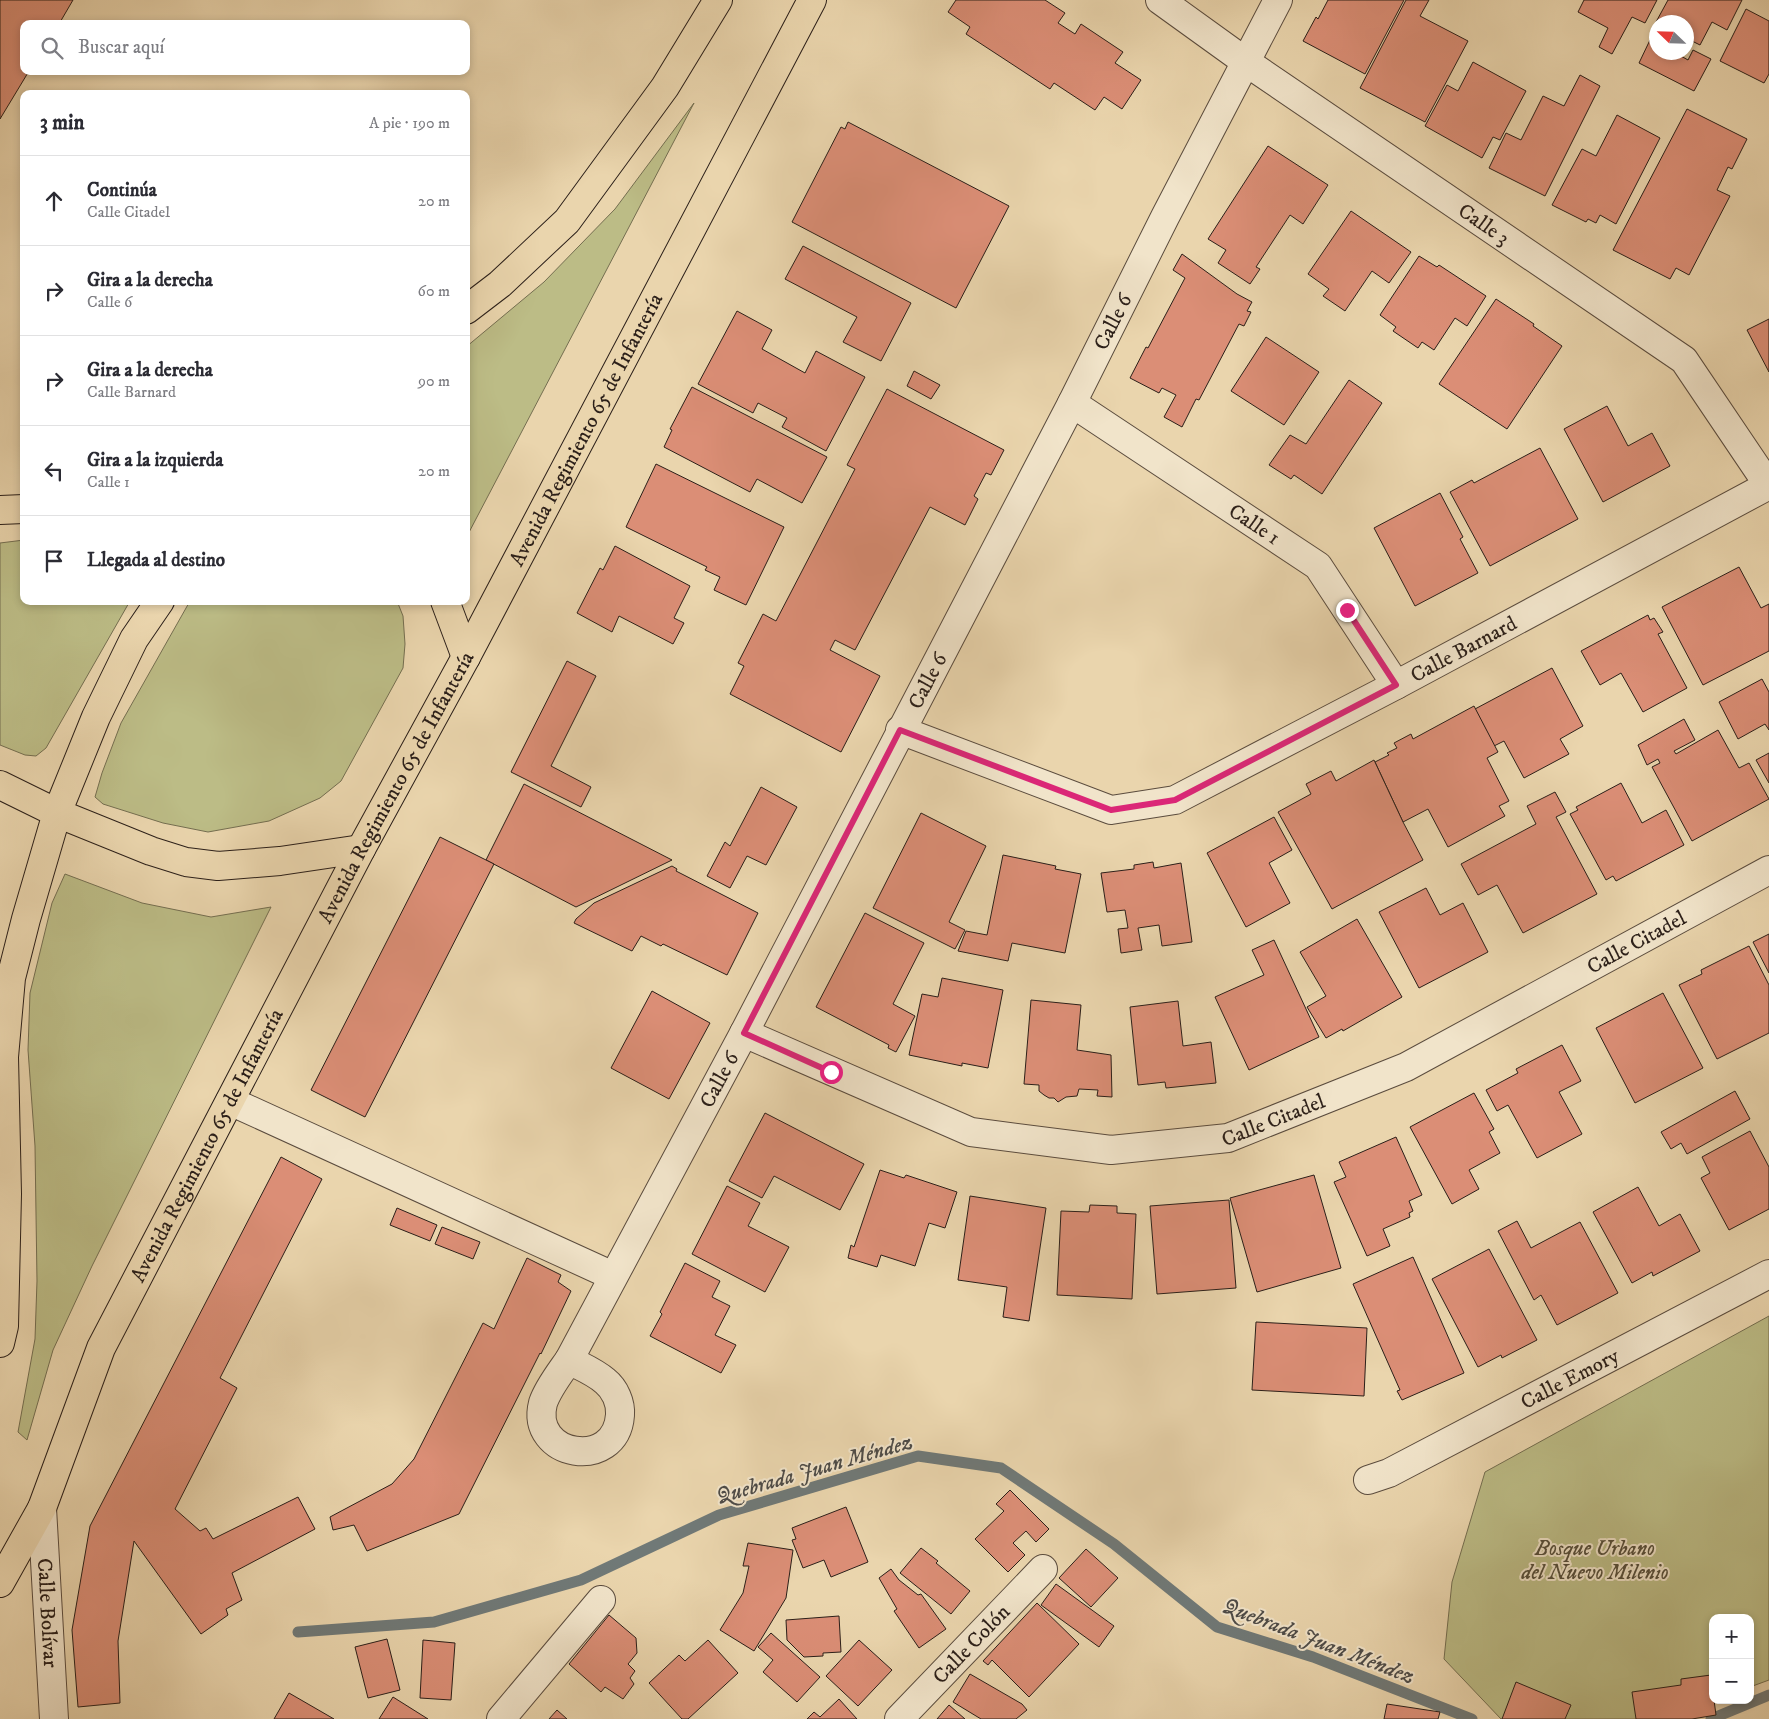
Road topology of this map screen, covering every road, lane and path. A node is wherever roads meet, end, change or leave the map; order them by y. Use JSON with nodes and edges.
{"nodes":[{"id":1,"x":718,"y":0,"type":"edge"},
{"id":2,"x":812,"y":0,"type":"edge"},
{"id":3,"x":1160,"y":0,"type":"edge"},
{"id":4,"x":1278,"y":0,"type":"edge"},
{"id":5,"x":1246,"y":62,"type":"junction"},
{"id":6,"x":470,"y":307,"type":"edge"},
{"id":7,"x":1072,"y":402,"type":"junction"},
{"id":8,"x":1769,"y":485,"type":"edge"},
{"id":9,"x":20,"y":509,"type":"edge"},
{"id":10,"x":0,"y":510,"type":"edge"},
{"id":11,"x":157,"y":605,"type":"edge"},
{"id":12,"x":446,"y":605,"type":"edge"},
{"id":13,"x":466,"y":657,"type":"junction"},
{"id":14,"x":1396,"y":685,"type":"junction"},
{"id":15,"x":900,"y":730,"type":"junction"},
{"id":16,"x":0,"y":784,"type":"edge"},
{"id":17,"x":57,"y":812,"type":"junction"},
{"id":18,"x":361,"y":849,"type":"junction"},
{"id":19,"x":1769,"y":870,"type":"edge"},
{"id":20,"x":744,"y":1033,"type":"junction"},
{"id":21,"x":2,"y":1052,"type":"edge"},
{"id":22,"x":230,"y":1101,"type":"junction"},
{"id":23,"x":1769,"y":1274,"type":"edge"},
{"id":24,"x":613,"y":1276,"type":"junction"},
{"id":25,"x":0,"y":1343,"type":"edge"},
{"id":26,"x":569,"y":1360,"type":"dead end"},
{"id":27,"x":1368,"y":1480,"type":"dead end"},
{"id":28,"x":42,"y":1508,"type":"junction"},
{"id":29,"x":1043,"y":1570,"type":"dead end"},
{"id":30,"x":0,"y":1582,"type":"edge"},
{"id":31,"x":601,"y":1600,"type":"dead end"},
{"id":32,"x":54,"y":1719,"type":"edge"},
{"id":33,"x":501,"y":1719,"type":"edge"},
{"id":34,"x":899,"y":1719,"type":"edge"}],
"edges":[{"from":1,"to":6,"type":"main road"},
{"from":2,"to":13,"type":"main road","name":"Avenida Regimiento 65 de Infantería"},
{"from":3,"to":5,"type":"street","name":"Calle 3"},
{"from":4,"to":5,"type":"street","name":"Calle 6"},
{"from":5,"to":7,"type":"street","name":"Calle 6"},
{"from":5,"to":8,"type":"street","name":"Calle 3"},
{"from":7,"to":14,"type":"street","name":"Calle 1"},
{"from":7,"to":15,"type":"street","name":"Calle 6"},
{"from":8,"to":14,"type":"street","name":"Calle Barnard"},
{"from":9,"to":10,"type":"main road"},
{"from":11,"to":17,"type":"main road"},
{"from":12,"to":13,"type":"main road"},
{"from":13,"to":18,"type":"main road","name":"Avenida Regimiento 65 de Infantería"},
{"from":14,"to":15,"type":"street","name":"Calle Barnard"},
{"from":15,"to":20,"type":"street","name":"Calle 6"},
{"from":16,"to":17,"type":"main road"},
{"from":17,"to":18,"type":"main road"},
{"from":17,"to":21,"type":"main road"},
{"from":18,"to":22,"type":"main road","name":"Avenida Regimiento 65 de Infantería"},
{"from":19,"to":20,"type":"street","name":"Calle Citadel"},
{"from":20,"to":24,"type":"street","name":"Calle 6"},
{"from":21,"to":25,"type":"main road"},
{"from":22,"to":24,"type":"street"},
{"from":22,"to":28,"type":"main road","name":"Avenida Regimiento 65 de Infantería"},
{"from":23,"to":27,"type":"street","name":"Calle Emory"},
{"from":24,"to":26,"type":"street","name":"Calle 6"},
{"from":28,"to":30,"type":"main road","name":"Avenida Regimiento 65 de Infantería"},
{"from":28,"to":32,"type":"street","name":"Calle Bolívar"},
{"from":29,"to":34,"type":"street","name":"Calle Colón"},
{"from":31,"to":33,"type":"street"}]}
